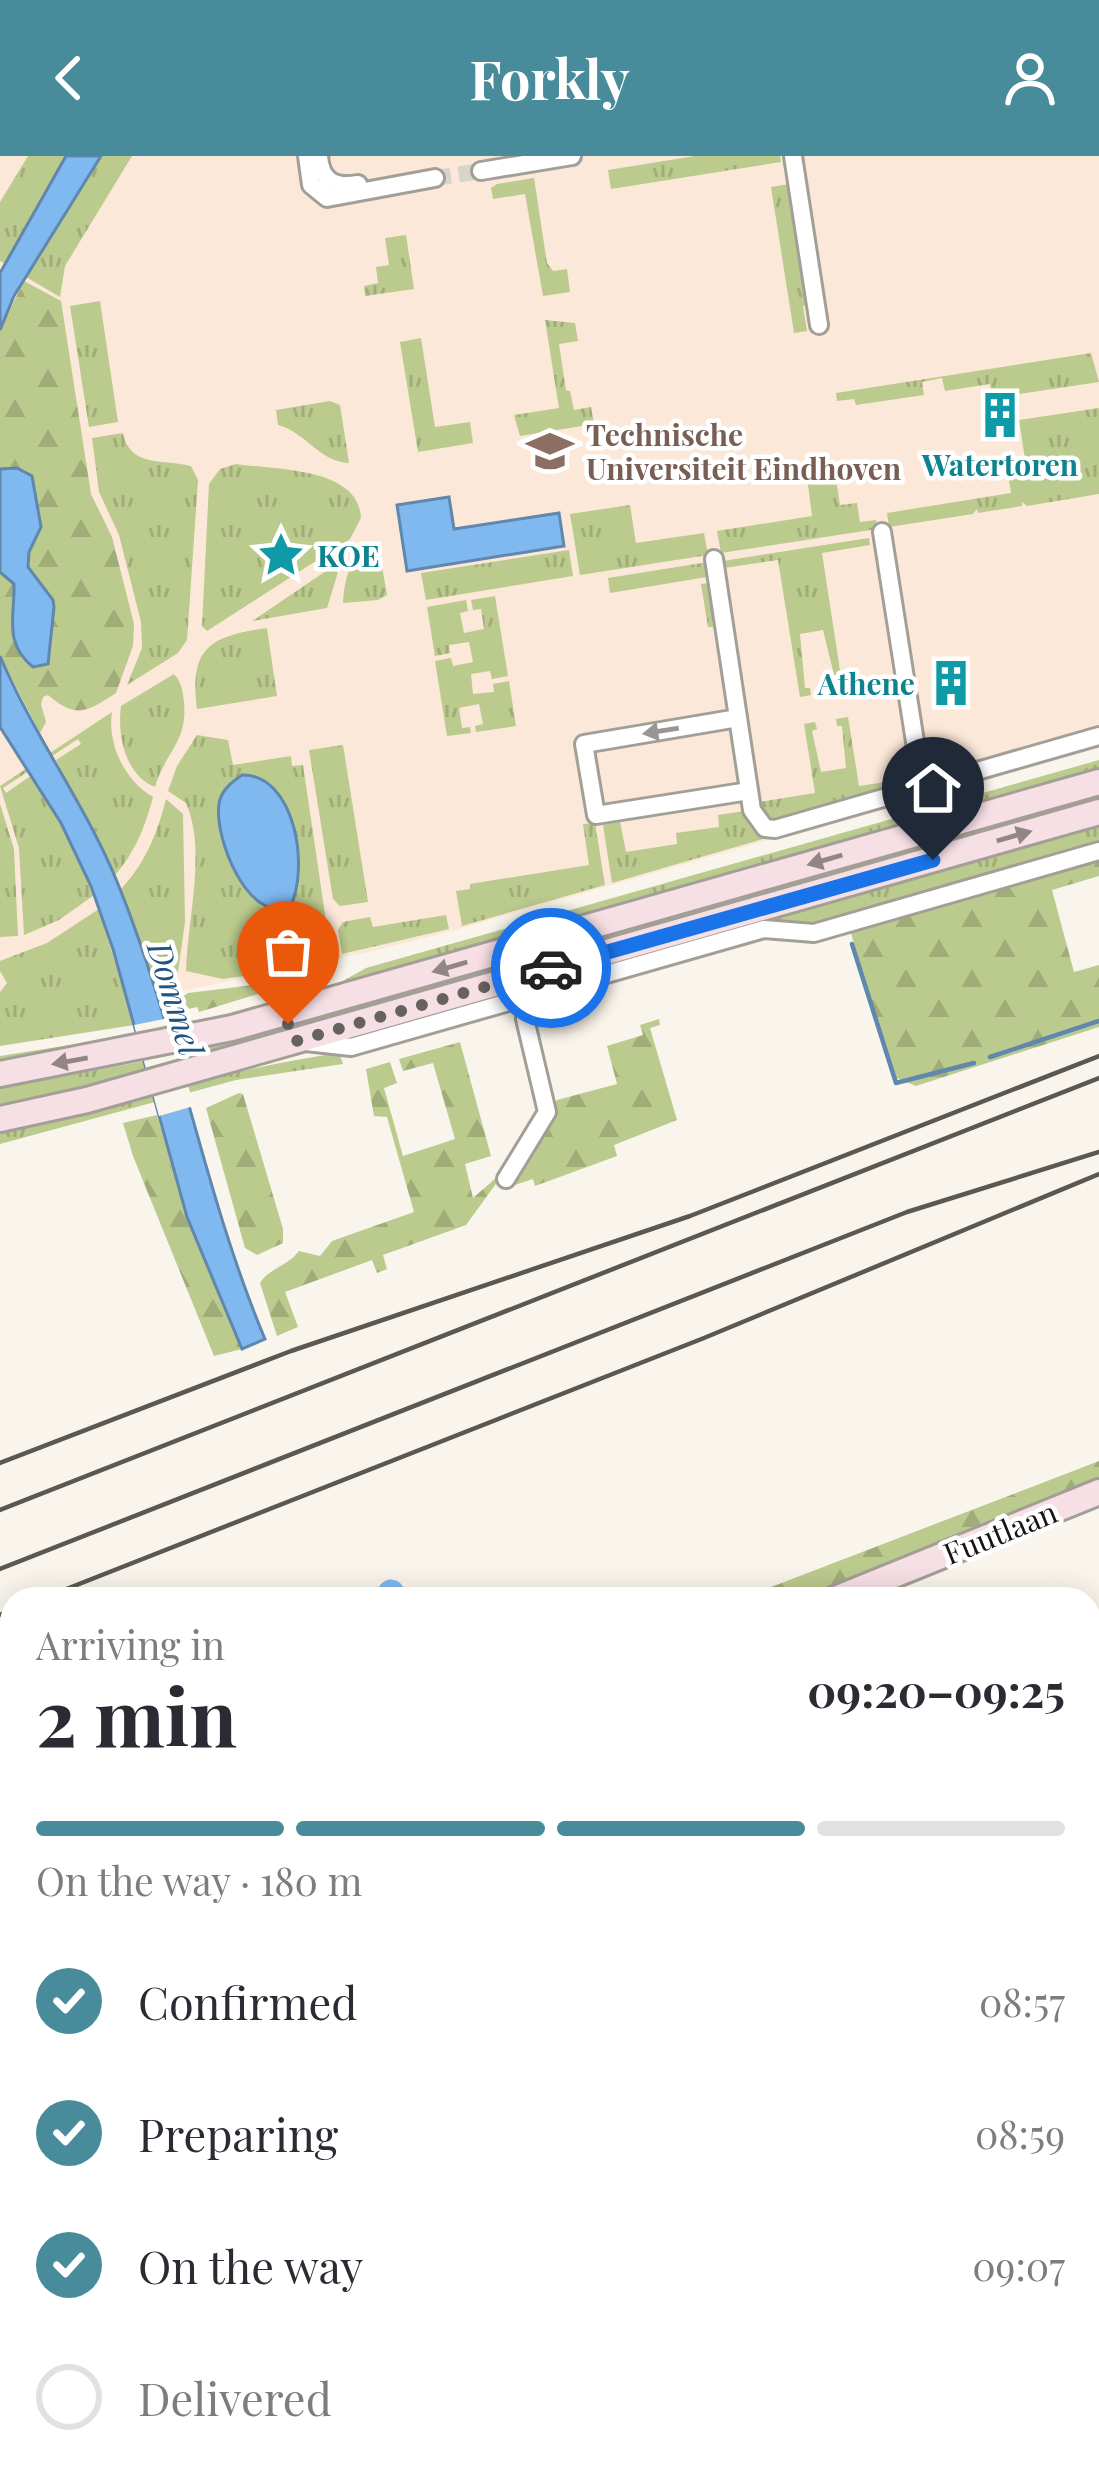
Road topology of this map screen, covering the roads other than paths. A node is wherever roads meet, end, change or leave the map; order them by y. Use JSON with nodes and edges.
{"nodes":[{"id":1,"x":307,"y":156,"type":"edge"},
{"id":2,"x":319,"y":156,"type":"edge"},
{"id":3,"x":793,"y":156,"type":"edge"},
{"id":4,"x":564,"y":157,"type":"edge"},
{"id":5,"x":481,"y":171,"type":"tunnel mouth"},
{"id":6,"x":435,"y":178,"type":"tunnel mouth"},
{"id":7,"x":324,"y":189,"type":"junction"},
{"id":8,"x":819,"y":325,"type":"dead end"},
{"id":9,"x":882,"y":532,"type":"dead end"},
{"id":10,"x":714,"y":559,"type":"dead end"},
{"id":11,"x":738,"y":718,"type":"junction"},
{"id":12,"x":1099,"y":736,"type":"edge"},
{"id":13,"x":1099,"y":782,"type":"edge"},
{"id":14,"x":922,"y":786,"type":"junction"},
{"id":15,"x":749,"y":791,"type":"junction"},
{"id":16,"x":1099,"y":812,"type":"edge"},
{"id":17,"x":1099,"y":851,"type":"edge"},
{"id":18,"x":533,"y":995,"type":"junction"},
{"id":19,"x":308,"y":1007,"type":"junction"},
{"id":20,"x":296,"y":1041,"type":"junction"},
{"id":21,"x":0,"y":1074,"type":"edge"},
{"id":22,"x":0,"y":1120,"type":"edge"},
{"id":23,"x":506,"y":1179,"type":"dead end"},
{"id":24,"x":1099,"y":1492,"type":"edge"},
{"id":25,"x":865,"y":1587,"type":"edge"}],
"edges":[{"from":1,"to":7,"type":"street"},
{"from":2,"to":7,"type":"street"},
{"from":3,"to":8,"type":"street"},
{"from":4,"to":5,"type":"street"},
{"from":6,"to":7,"type":"street"},
{"from":9,"to":14,"type":"street"},
{"from":10,"to":11,"type":"street"},
{"from":11,"to":15,"type":"street"},
{"from":11,"to":15,"type":"street","one_way":true},
{"from":12,"to":14,"type":"street"},
{"from":13,"to":19,"type":"main road","one_way":true},
{"from":14,"to":15,"type":"street"},
{"from":20,"to":16,"type":"main road","one_way":true},
{"from":17,"to":18,"type":"street"},
{"from":18,"to":20,"type":"street"},
{"from":18,"to":23,"type":"street"},
{"from":19,"to":20,"type":"main road"},
{"from":19,"to":21,"type":"main road","one_way":true},
{"from":20,"to":22,"type":"main road"},
{"from":24,"to":25,"type":"main road","name":"Fuutlaan"}]}
